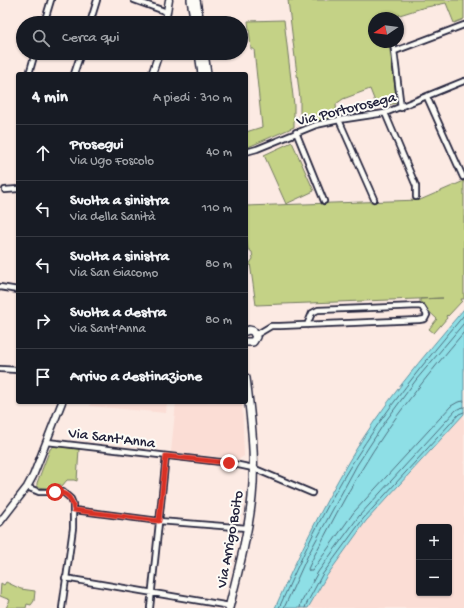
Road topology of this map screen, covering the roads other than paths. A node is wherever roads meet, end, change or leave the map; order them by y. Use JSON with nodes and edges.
{"nodes":[{"id":1,"x":51,"y":0,"type":"edge"},
{"id":2,"x":97,"y":0,"type":"edge"},
{"id":3,"x":134,"y":0,"type":"edge"},
{"id":4,"x":169,"y":0,"type":"edge"},
{"id":5,"x":193,"y":0,"type":"edge"},
{"id":6,"x":168,"y":12,"type":"junction"},
{"id":7,"x":46,"y":16,"type":"edge"},
{"id":8,"x":92,"y":16,"type":"edge"},
{"id":9,"x":167,"y":16,"type":"edge"},
{"id":10,"x":194,"y":16,"type":"edge"},
{"id":11,"x":198,"y":16,"type":"edge"},
{"id":12,"x":464,"y":25,"type":"edge"},
{"id":13,"x":395,"y":48,"type":"edge"},
{"id":14,"x":395,"y":51,"type":"junction"},
{"id":15,"x":33,"y":60,"type":"edge"},
{"id":16,"x":79,"y":60,"type":"edge"},
{"id":17,"x":157,"y":60,"type":"edge"},
{"id":18,"x":200,"y":60,"type":"edge"},
{"id":19,"x":205,"y":60,"type":"edge"},
{"id":20,"x":30,"y":72,"type":"edge"},
{"id":21,"x":75,"y":72,"type":"edge"},
{"id":22,"x":153,"y":72,"type":"edge"},
{"id":23,"x":202,"y":72,"type":"edge"},
{"id":24,"x":207,"y":72,"type":"edge"},
{"id":25,"x":464,"y":81,"type":"edge"},
{"id":26,"x":427,"y":96,"type":"junction"},
{"id":27,"x":401,"y":108,"type":"junction"},
{"id":28,"x":385,"y":113,"type":"junction"},
{"id":29,"x":339,"y":120,"type":"junction"},
{"id":30,"x":296,"y":132,"type":"junction"},
{"id":31,"x":256,"y":150,"type":"junction"},
{"id":32,"x":248,"y":152,"type":"edge"},
{"id":33,"x":248,"y":155,"type":"edge"},
{"id":34,"x":463,"y":177,"type":"dead end"},
{"id":35,"x":16,"y":189,"type":"edge"},
{"id":36,"x":6,"y":190,"type":"dead end"},
{"id":37,"x":416,"y":197,"type":"dead end"},
{"id":38,"x":374,"y":199,"type":"dead end"},
{"id":39,"x":324,"y":201,"type":"dead end"},
{"id":40,"x":0,"y":287,"type":"edge"},
{"id":41,"x":16,"y":290,"type":"edge"},
{"id":42,"x":307,"y":325,"type":"junction"},
{"id":43,"x":250,"y":331,"type":"edge"},
{"id":44,"x":248,"y":344,"type":"edge"},
{"id":45,"x":0,"y":369,"type":"edge"},
{"id":46,"x":16,"y":370,"type":"edge"},
{"id":47,"x":248,"y":394,"type":"edge"},
{"id":48,"x":61,"y":404,"type":"edge"},
{"id":49,"x":46,"y":442,"type":"junction"},
{"id":50,"x":166,"y":456,"type":"junction"},
{"id":51,"x":252,"y":468,"type":"junction"},
{"id":52,"x":27,"y":487,"type":"junction"},
{"id":53,"x":312,"y":493,"type":"dead end"},
{"id":54,"x":74,"y":510,"type":"junction"},
{"id":55,"x":159,"y":521,"type":"junction"},
{"id":56,"x":0,"y":522,"type":"edge"},
{"id":57,"x":248,"y":528,"type":"junction"},
{"id":58,"x":66,"y":578,"type":"junction"},
{"id":59,"x":152,"y":592,"type":"junction"},
{"id":60,"x":229,"y":607,"type":"edge"},
{"id":61,"x":62,"y":608,"type":"edge"},
{"id":62,"x":150,"y":608,"type":"edge"}],
"edges":[{"from":1,"to":7,"type":"street"},
{"from":2,"to":8,"type":"street"},
{"from":3,"to":6,"type":"street"},
{"from":4,"to":6,"type":"main road"},
{"from":5,"to":10,"type":"main road"},
{"from":5,"to":11,"type":"main road"},
{"from":6,"to":9,"type":"main road"},
{"from":12,"to":14,"type":"street"},
{"from":13,"to":14,"type":"street"},
{"from":14,"to":27,"type":"street"},
{"from":15,"to":20,"type":"street"},
{"from":16,"to":21,"type":"street"},
{"from":17,"to":22,"type":"main road"},
{"from":18,"to":23,"type":"main road"},
{"from":19,"to":24,"type":"main road"},
{"from":25,"to":26,"type":"street","name":"Via Portorosega"},
{"from":26,"to":27,"type":"street","name":"Via Portorosega"},
{"from":26,"to":34,"type":"street"},
{"from":27,"to":28,"type":"street","name":"Via Portorosega"},
{"from":28,"to":29,"type":"street","name":"Via Portorosega"},
{"from":28,"to":37,"type":"street"},
{"from":29,"to":30,"type":"street","name":"Via Portorosega"},
{"from":29,"to":38,"type":"street"},
{"from":30,"to":31,"type":"street","name":"Via Portorosega"},
{"from":30,"to":39,"type":"street"},
{"from":31,"to":32,"type":"street","name":"Via Portorosega"},
{"from":31,"to":33,"type":"street","name":"Via Portorosega"},
{"from":35,"to":36,"type":"street"},
{"from":40,"to":41,"type":"street"},
{"from":42,"to":42,"type":"street"},
{"from":42,"to":43,"type":"street"},
{"from":43,"to":44,"type":"main road"},
{"from":45,"to":46,"type":"street"},
{"from":47,"to":51,"type":"main road","name":"Via Arrigo Boito"},
{"from":48,"to":49,"type":"main road"},
{"from":49,"to":50,"type":"street","name":"Via Sant'Anna"},
{"from":49,"to":52,"type":"main road"},
{"from":50,"to":51,"type":"street","name":"Via Sant'Anna"},
{"from":50,"to":55,"type":"street"},
{"from":51,"to":53,"type":"street","name":"Via Sant'Anna"},
{"from":51,"to":57,"type":"main road","name":"Via Arrigo Boito"},
{"from":52,"to":54,"type":"street"},
{"from":52,"to":56,"type":"main road"},
{"from":54,"to":55,"type":"street"},
{"from":54,"to":58,"type":"street"},
{"from":55,"to":57,"type":"street"},
{"from":55,"to":59,"type":"street"},
{"from":57,"to":60,"type":"main road","name":"Via Arrigo Boito"},
{"from":58,"to":59,"type":"street"},
{"from":58,"to":61,"type":"street"},
{"from":59,"to":60,"type":"street"},
{"from":59,"to":62,"type":"street"}]}
